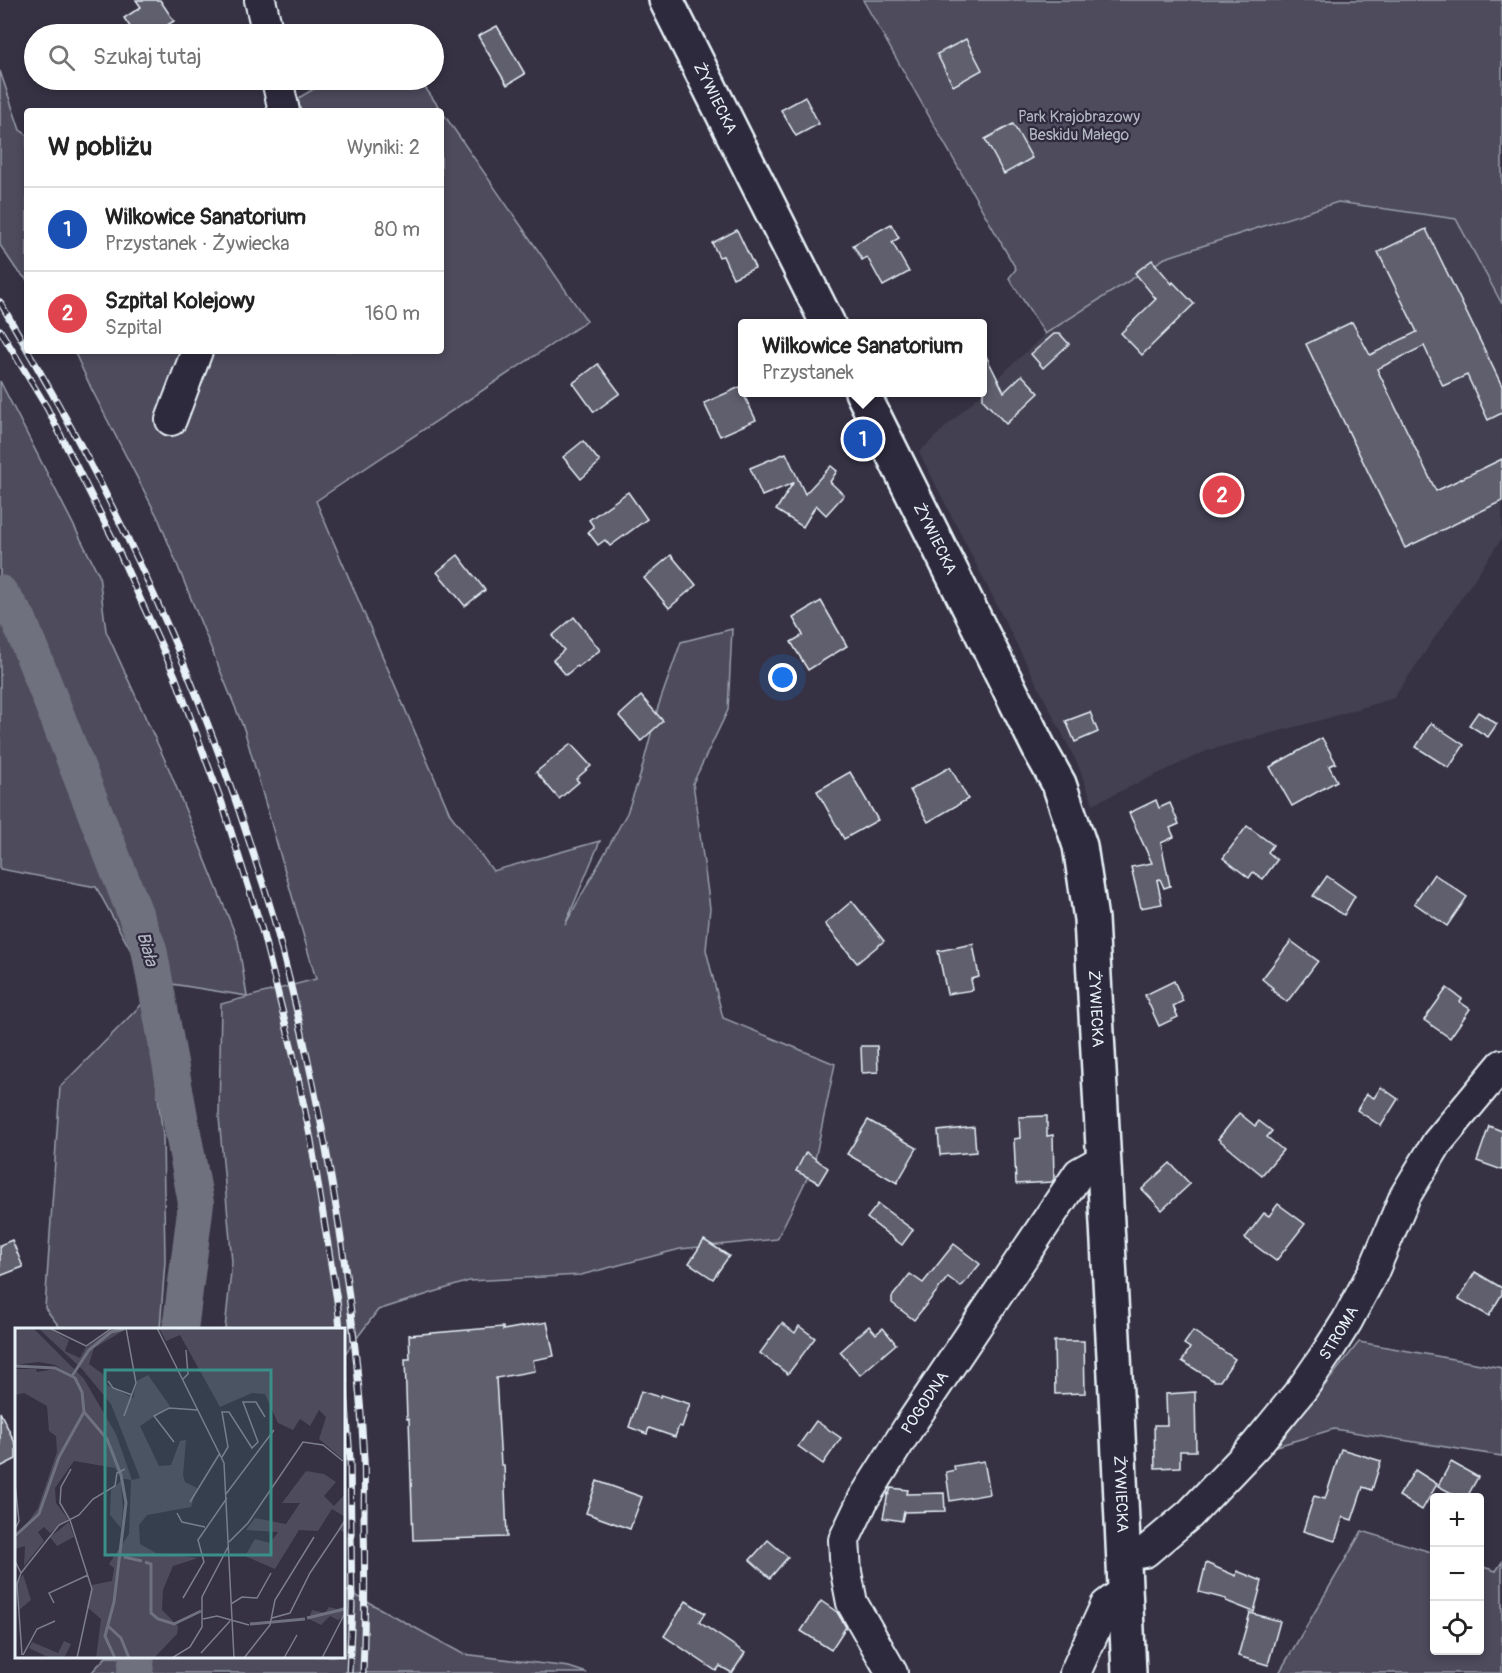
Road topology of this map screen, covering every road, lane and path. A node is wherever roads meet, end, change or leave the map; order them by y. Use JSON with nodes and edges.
{"nodes":[{"id":1,"x":260,"y":0,"type":"edge"},
{"id":2,"x":666,"y":0,"type":"edge"},
{"id":3,"x":266,"y":24,"type":"edge"},
{"id":4,"x":280,"y":90,"type":"edge"},
{"id":5,"x":283,"y":108,"type":"edge"},
{"id":6,"x":826,"y":319,"type":"edge"},
{"id":7,"x":195,"y":354,"type":"edge"},
{"id":8,"x":864,"y":397,"type":"edge"},
{"id":9,"x":171,"y":420,"type":"dead end"},
{"id":10,"x":1502,"y":1065,"type":"edge"},
{"id":11,"x":1104,"y":1159,"type":"junction"},
{"id":12,"x":1124,"y":1555,"type":"junction"},
{"id":13,"x":1125,"y":1591,"type":"junction"},
{"id":14,"x":892,"y":1673,"type":"edge"},
{"id":15,"x":1076,"y":1673,"type":"edge"},
{"id":16,"x":1129,"y":1673,"type":"edge"}],
"edges":[{"from":1,"to":3,"type":"street"},
{"from":2,"to":6,"type":"main road","name":"ŻYWIECKA"},
{"from":4,"to":5,"type":"street"},
{"from":7,"to":9,"type":"street"},
{"from":8,"to":11,"type":"main road","name":"ŻYWIECKA"},
{"from":10,"to":12,"type":"street","name":"STROMA"},
{"from":11,"to":12,"type":"main road","name":"ŻYWIECKA"},
{"from":11,"to":14,"type":"street","name":"POGODNA"},
{"from":12,"to":13,"type":"main road","name":"ŻYWIECKA"},
{"from":13,"to":15,"type":"street"},
{"from":13,"to":16,"type":"main road","name":"ŻYWIECKA"}]}
